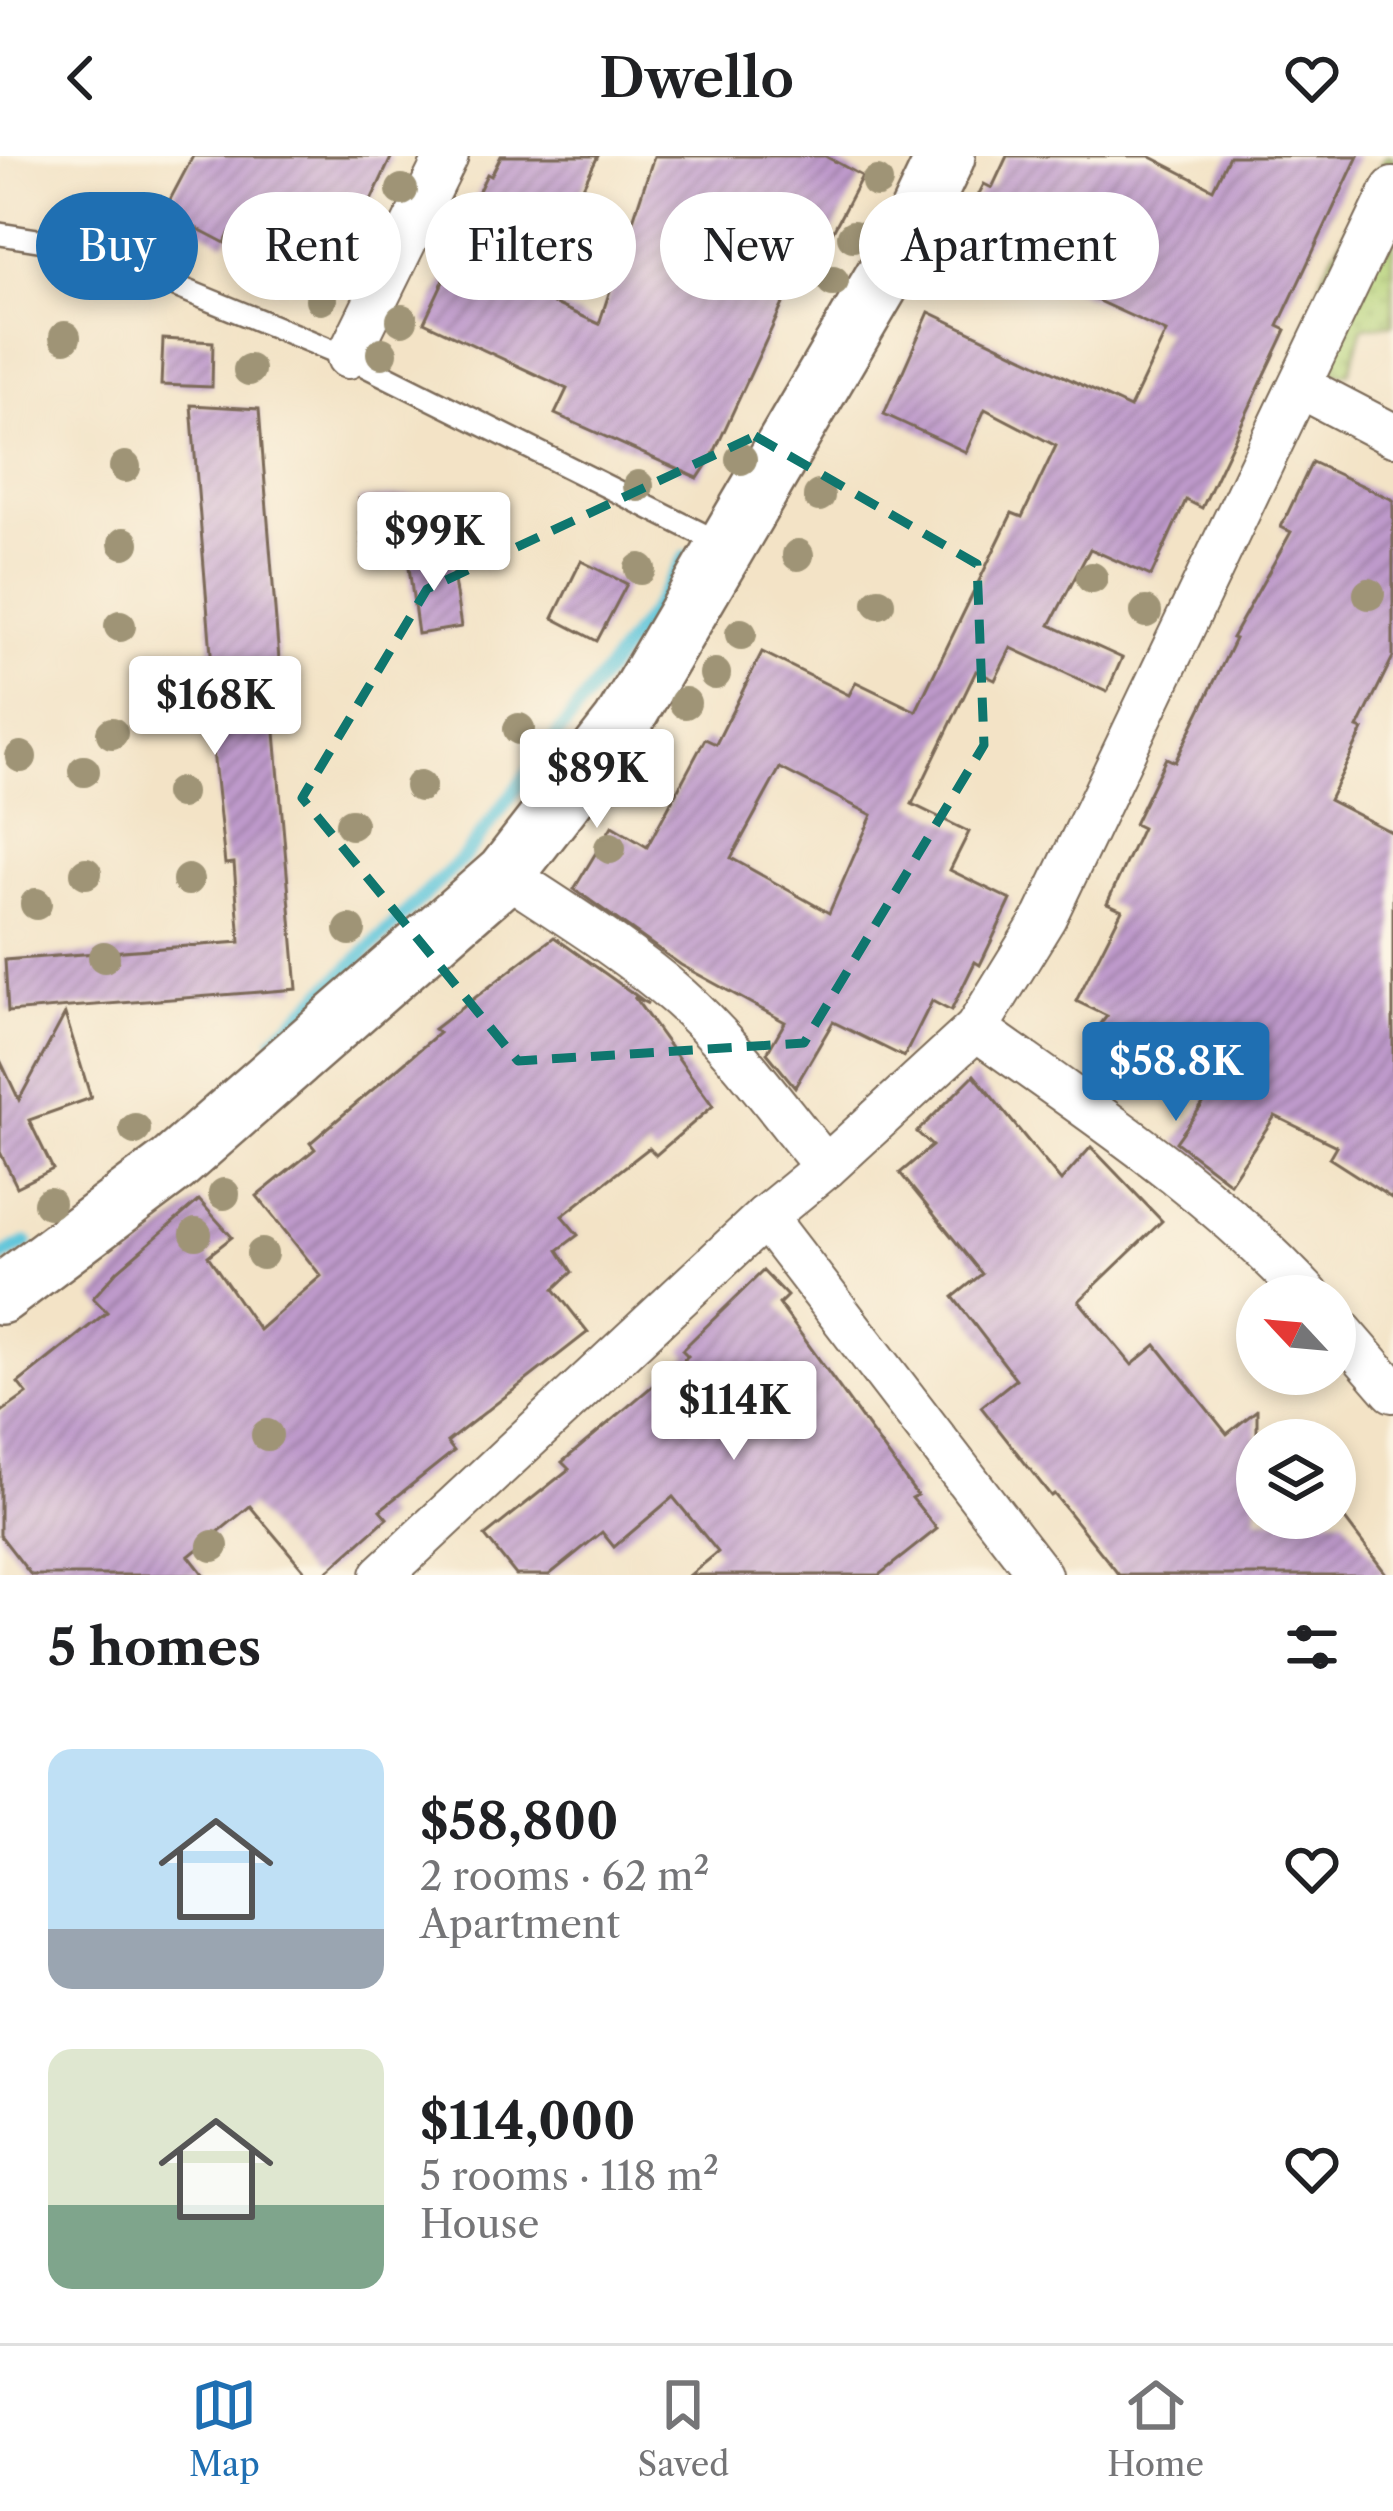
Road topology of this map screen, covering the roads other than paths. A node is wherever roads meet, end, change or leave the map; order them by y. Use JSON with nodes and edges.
{"nodes":[{"id":1,"x":447,"y":156,"type":"edge"},
{"id":2,"x":946,"y":156,"type":"edge"},
{"id":3,"x":1393,"y":188,"type":"edge"},
{"id":4,"x":0,"y":234,"type":"edge"},
{"id":5,"x":348,"y":357,"type":"junction"},
{"id":6,"x":1301,"y":387,"type":"junction"},
{"id":7,"x":1393,"y":435,"type":"edge"},
{"id":8,"x":728,"y":547,"type":"junction"},
{"id":9,"x":505,"y":874,"type":"junction"},
{"id":10,"x":976,"y":1028,"type":"junction"},
{"id":11,"x":826,"y":1167,"type":"junction"},
{"id":12,"x":765,"y":1217,"type":"junction"},
{"id":13,"x":1290,"y":1275,"type":"edge"},
{"id":14,"x":0,"y":1295,"type":"edge"},
{"id":15,"x":1356,"y":1348,"type":"edge"},
{"id":16,"x":1393,"y":1391,"type":"edge"},
{"id":17,"x":406,"y":1568,"type":"edge"},
{"id":18,"x":1040,"y":1575,"type":"edge"}],
"edges":[{"from":1,"to":5,"type":"street"},
{"from":2,"to":8,"type":"street"},
{"from":3,"to":6,"type":"street"},
{"from":4,"to":5,"type":"lane"},
{"from":5,"to":8,"type":"lane"},
{"from":6,"to":7,"type":"street"},
{"from":6,"to":10,"type":"street"},
{"from":8,"to":9,"type":"street"},
{"from":9,"to":11,"type":"street"},
{"from":9,"to":14,"type":"street"},
{"from":10,"to":11,"type":"street"},
{"from":10,"to":13,"type":"street"},
{"from":11,"to":12,"type":"street"},
{"from":12,"to":17,"type":"street"},
{"from":12,"to":18,"type":"street"},
{"from":15,"to":16,"type":"street"}]}
